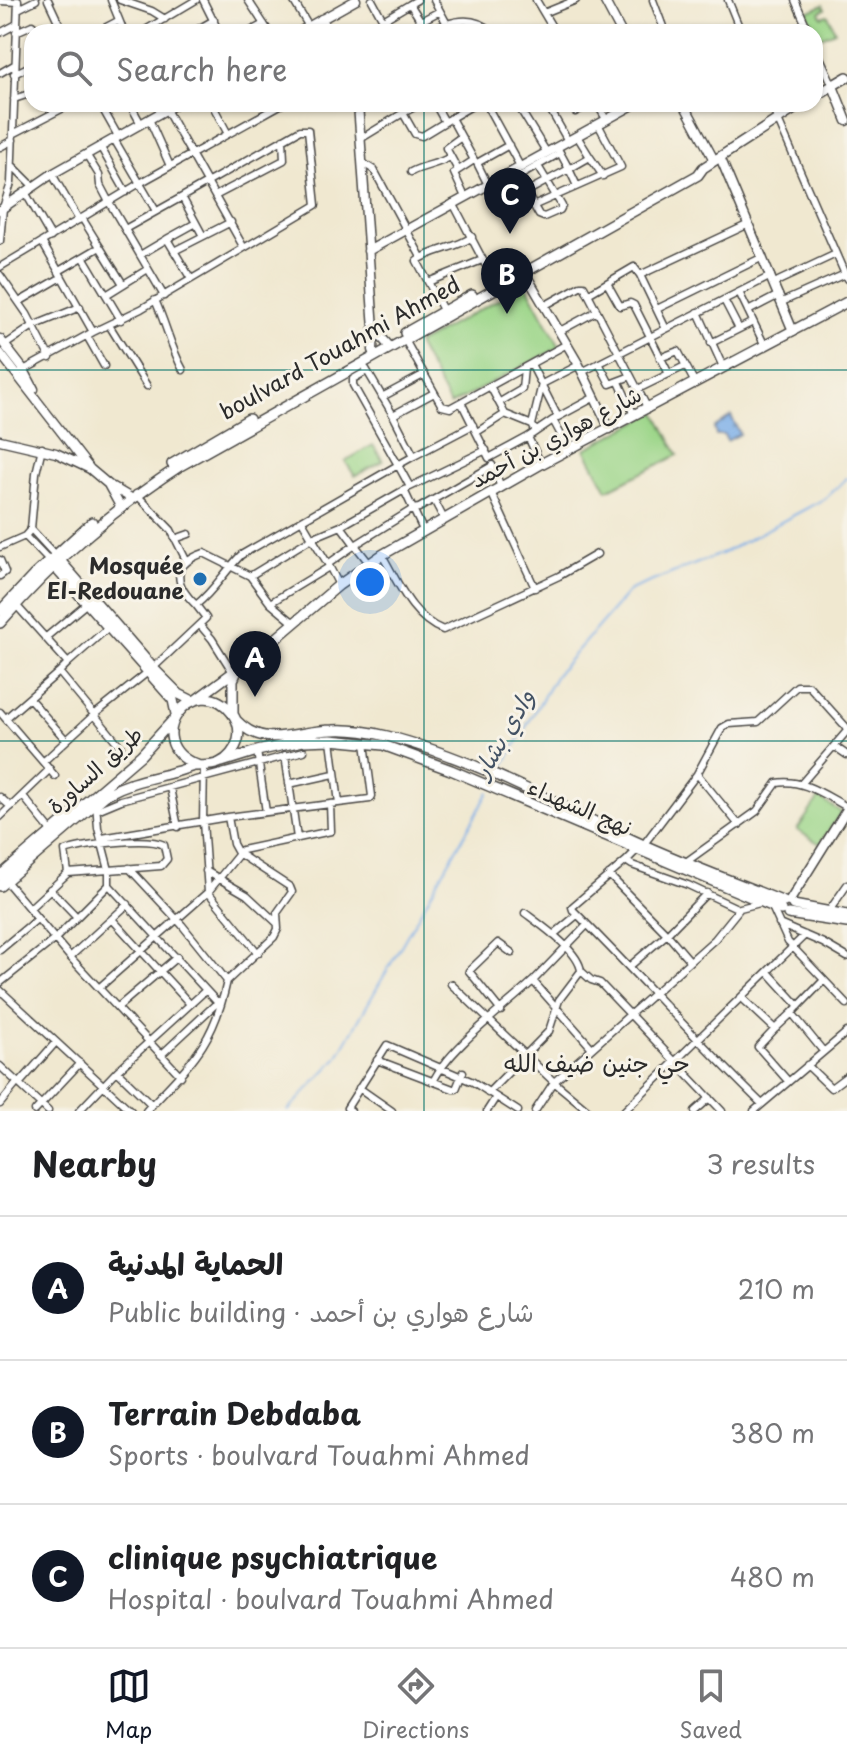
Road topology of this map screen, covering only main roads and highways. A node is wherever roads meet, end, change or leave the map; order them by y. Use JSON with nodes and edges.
{"nodes":[{"id":1,"x":847,"y":77,"type":"edge"},
{"id":2,"x":823,"y":92,"type":"edge"},
{"id":3,"x":789,"y":112,"type":"edge"},
{"id":4,"x":523,"y":270,"type":"junction"},
{"id":5,"x":847,"y":302,"type":"edge"},
{"id":6,"x":389,"y":345,"type":"junction"},
{"id":7,"x":374,"y":352,"type":"junction"},
{"id":8,"x":244,"y":425,"type":"junction"},
{"id":9,"x":54,"y":560,"type":"junction"},
{"id":10,"x":0,"y":611,"type":"edge"},
{"id":11,"x":0,"y":623,"type":"edge"},
{"id":12,"x":112,"y":625,"type":"junction"},
{"id":13,"x":150,"y":670,"type":"junction"},
{"id":14,"x":236,"y":671,"type":"junction"},
{"id":15,"x":195,"y":700,"type":"junction"},
{"id":16,"x":175,"y":716,"type":"junction"},
{"id":17,"x":234,"y":716,"type":"junction"},
{"id":18,"x":222,"y":762,"type":"junction"},
{"id":19,"x":200,"y":766,"type":"junction"},
{"id":20,"x":640,"y":847,"type":"junction"},
{"id":21,"x":2,"y":880,"type":"edge"},
{"id":22,"x":784,"y":906,"type":"junction"},
{"id":23,"x":847,"y":915,"type":"edge"},
{"id":24,"x":847,"y":923,"type":"edge"}],
"edges":[{"from":1,"to":2,"type":"main road"},
{"from":3,"to":4,"type":"main road","name":"boulvard Touahmi Ahmed"},
{"from":4,"to":6,"type":"main road","name":"boulvard Touahmi Ahmed"},
{"from":4,"to":6,"type":"main road","name":"boulvard Touahmi Ahmed"},
{"from":5,"to":14,"type":"main road","name":"شارع هواري بن أحمد"},
{"from":6,"to":7,"type":"main road","name":"boulvard Touahmi Ahmed"},
{"from":7,"to":8,"type":"main road","name":"boulvard Touahmi Ahmed"},
{"from":7,"to":8,"type":"main road","name":"boulvard Touahmi Ahmed"},
{"from":8,"to":9,"type":"main road","name":"boulvard Touahmi Ahmed"},
{"from":9,"to":10,"type":"main road","name":"boulvard Touahmi Ahmed"},
{"from":9,"to":11,"type":"main road","name":"boulvard Touahmi Ahmed"},
{"from":9,"to":12,"type":"main road"},
{"from":9,"to":12,"type":"main road"},
{"from":12,"to":13,"type":"main road"},
{"from":13,"to":15,"type":"main road"},
{"from":13,"to":16,"type":"main road"},
{"from":14,"to":15,"type":"main road"},
{"from":14,"to":17,"type":"main road"},
{"from":15,"to":16,"type":"main road"},
{"from":15,"to":17,"type":"main road"},
{"from":16,"to":19,"type":"main road"},
{"from":16,"to":21,"type":"main road","name":"طريق الساورة"},
{"from":17,"to":18,"type":"main road"},
{"from":17,"to":20,"type":"main road","name":"نهج الشهداء"},
{"from":18,"to":19,"type":"main road"},
{"from":18,"to":20,"type":"main road","name":"نهج الشهداء"},
{"from":19,"to":21,"type":"main road","name":"طريق الساورة"},
{"from":20,"to":22,"type":"main road","name":"نهج الشهداء"},
{"from":20,"to":22,"type":"main road","name":"نهج الشهداء"},
{"from":22,"to":23,"type":"main road","name":"نهج الشهداء"},
{"from":22,"to":24,"type":"main road","name":"نهج الشهداء"}]}
